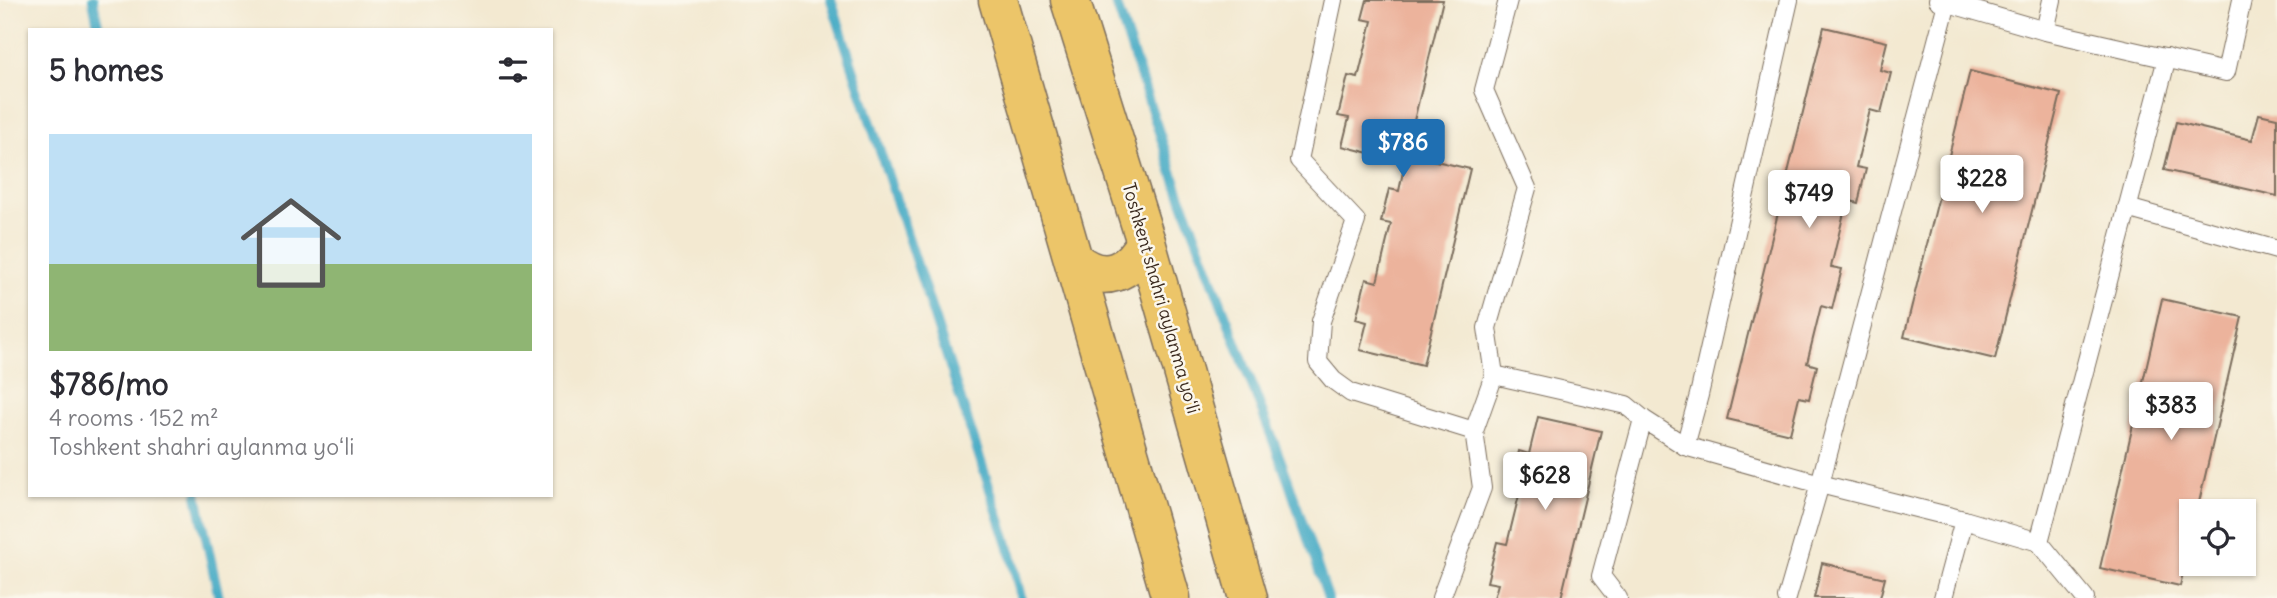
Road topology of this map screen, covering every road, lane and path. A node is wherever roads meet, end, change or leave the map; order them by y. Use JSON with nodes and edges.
{"nodes":[{"id":1,"x":998,"y":0,"type":"edge"},
{"id":2,"x":1070,"y":0,"type":"edge"},
{"id":3,"x":1333,"y":0,"type":"edge"},
{"id":4,"x":1508,"y":0,"type":"edge"},
{"id":5,"x":1789,"y":0,"type":"edge"},
{"id":6,"x":2052,"y":0,"type":"edge"},
{"id":7,"x":2242,"y":0,"type":"edge"},
{"id":8,"x":1941,"y":1,"type":"edge"},
{"id":9,"x":2045,"y":31,"type":"junction"},
{"id":10,"x":2168,"y":58,"type":"junction"},
{"id":11,"x":2127,"y":208,"type":"junction"},
{"id":12,"x":1146,"y":242,"type":"junction"},
{"id":13,"x":2277,"y":250,"type":"edge"},
{"id":14,"x":1076,"y":262,"type":"junction"},
{"id":15,"x":1494,"y":375,"type":"junction"},
{"id":16,"x":1643,"y":419,"type":"junction"},
{"id":17,"x":1475,"y":431,"type":"junction"},
{"id":18,"x":1685,"y":446,"type":"junction"},
{"id":19,"x":1820,"y":484,"type":"junction"},
{"id":20,"x":1965,"y":520,"type":"junction"},
{"id":21,"x":2039,"y":542,"type":"junction"},
{"id":22,"x":1171,"y":598,"type":"edge"},
{"id":23,"x":1248,"y":598,"type":"edge"},
{"id":24,"x":1441,"y":598,"type":"edge"},
{"id":25,"x":1618,"y":598,"type":"edge"},
{"id":26,"x":1787,"y":598,"type":"edge"},
{"id":27,"x":1943,"y":598,"type":"edge"},
{"id":28,"x":2085,"y":598,"type":"edge"}],
"edges":[{"from":1,"to":14,"type":"highway"},
{"from":2,"to":12,"type":"highway","name":"Toshkent shahri aylanma yoʻli"},
{"from":3,"to":17,"type":"lane"},
{"from":4,"to":15,"type":"lane"},
{"from":5,"to":18,"type":"lane"},
{"from":6,"to":9,"type":"lane"},
{"from":7,"to":10,"type":"lane"},
{"from":8,"to":9,"type":"lane"},
{"from":8,"to":19,"type":"lane"},
{"from":9,"to":10,"type":"lane"},
{"from":10,"to":11,"type":"lane"},
{"from":11,"to":13,"type":"lane"},
{"from":11,"to":21,"type":"lane"},
{"from":12,"to":14,"type":"highway"},
{"from":12,"to":23,"type":"highway","name":"Toshkent shahri aylanma yoʻli"},
{"from":14,"to":22,"type":"highway"},
{"from":15,"to":16,"type":"lane"},
{"from":15,"to":17,"type":"lane"},
{"from":16,"to":18,"type":"lane"},
{"from":16,"to":25,"type":"lane"},
{"from":17,"to":24,"type":"lane"},
{"from":18,"to":19,"type":"lane"},
{"from":19,"to":20,"type":"lane"},
{"from":19,"to":26,"type":"lane"},
{"from":20,"to":21,"type":"lane"},
{"from":20,"to":27,"type":"lane"},
{"from":21,"to":28,"type":"lane"}]}
